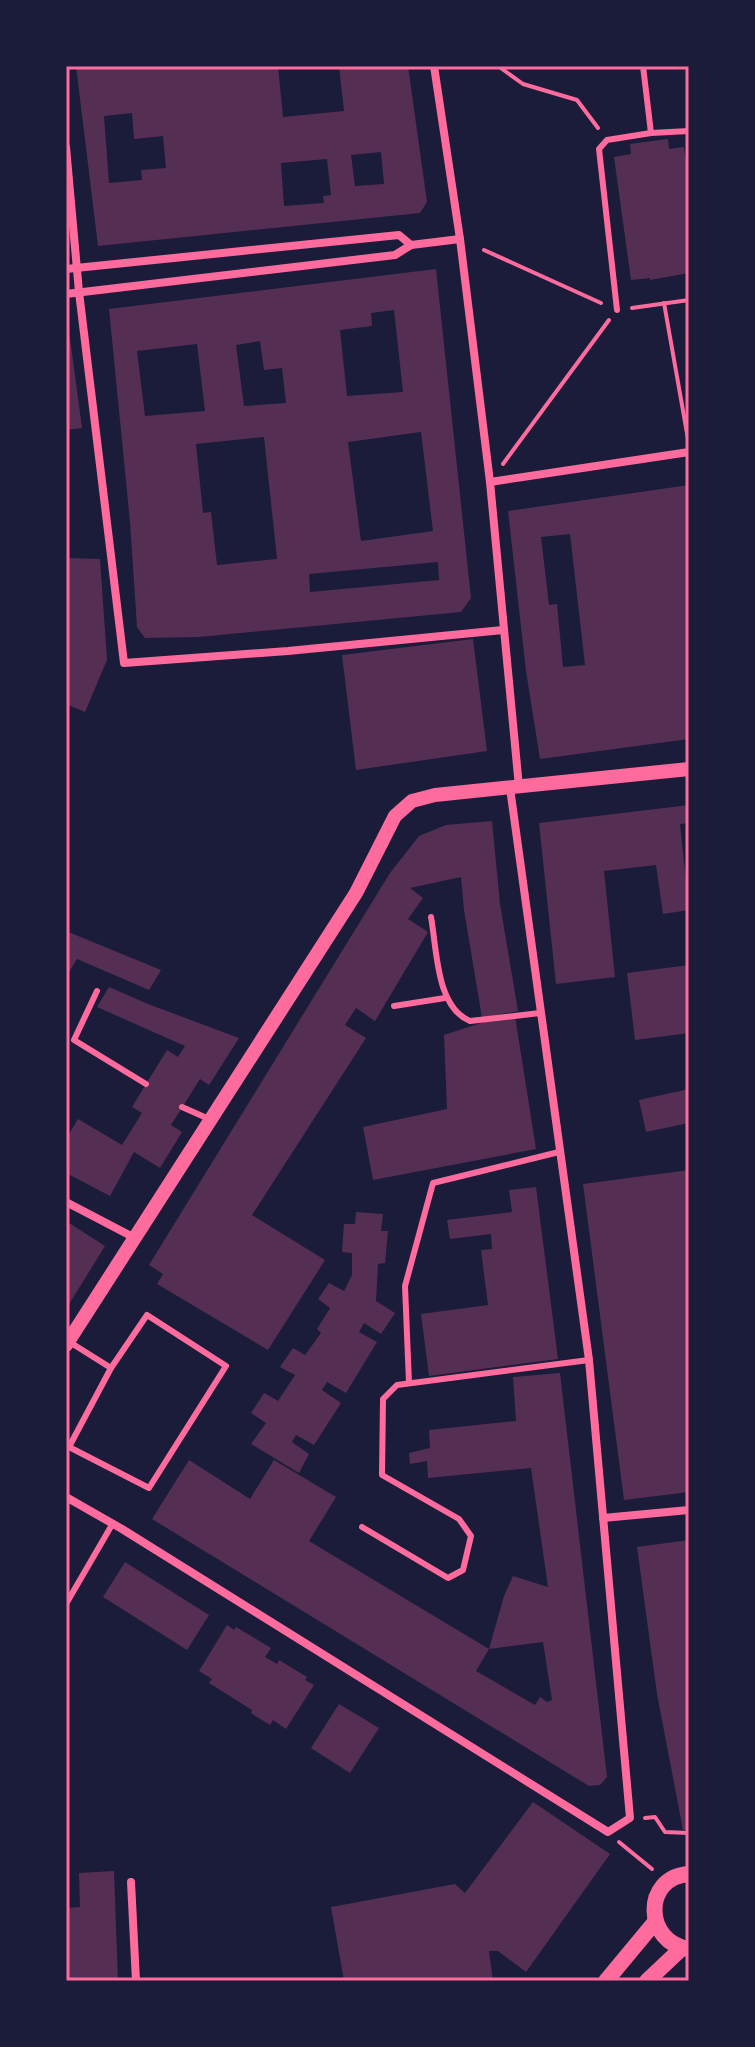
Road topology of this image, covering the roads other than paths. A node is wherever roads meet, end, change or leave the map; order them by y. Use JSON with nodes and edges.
{"nodes":[{"id":1,"x":434,"y":66,"type":"edge"},
{"id":2,"x":643,"y":66,"type":"edge"},
{"id":3,"x":689,"y":131,"type":"edge"},
{"id":4,"x":651,"y":133,"type":"junction"},
{"id":5,"x":66,"y":147,"type":"edge"},
{"id":6,"x":460,"y":239,"type":"junction"},
{"id":7,"x":411,"y":245,"type":"junction"},
{"id":8,"x":77,"y":267,"type":"junction"},
{"id":9,"x":66,"y":269,"type":"edge"},
{"id":10,"x":79,"y":292,"type":"junction"},
{"id":11,"x":66,"y":294,"type":"edge"},
{"id":12,"x":617,"y":310,"type":"road end"},
{"id":13,"x":689,"y":452,"type":"edge"},
{"id":14,"x":490,"y":482,"type":"junction"},
{"id":15,"x":503,"y":630,"type":"junction"},
{"id":16,"x":689,"y":769,"type":"edge"},
{"id":17,"x":514,"y":787,"type":"junction"},
{"id":18,"x":431,"y":917,"type":"dead end"},
{"id":19,"x":97,"y":991,"type":"dead end"},
{"id":20,"x":445,"y":998,"type":"junction"},
{"id":21,"x":394,"y":1006,"type":"dead end"},
{"id":22,"x":540,"y":1013,"type":"junction"},
{"id":23,"x":146,"y":1084,"type":"dead end"},
{"id":24,"x":182,"y":1107,"type":"dead end"},
{"id":25,"x":209,"y":1119,"type":"junction"},
{"id":26,"x":559,"y":1152,"type":"junction"},
{"id":27,"x":66,"y":1202,"type":"edge"},
{"id":28,"x":133,"y":1237,"type":"junction"},
{"id":29,"x":67,"y":1343,"type":"edge"},
{"id":30,"x":589,"y":1360,"type":"junction"},
{"id":31,"x":111,"y":1368,"type":"junction"},
{"id":32,"x":409,"y":1383,"type":"junction"},
{"id":33,"x":66,"y":1497,"type":"edge"},
{"id":34,"x":689,"y":1510,"type":"edge"},
{"id":35,"x":603,"y":1518,"type":"junction"},
{"id":36,"x":113,"y":1523,"type":"junction"},
{"id":37,"x":362,"y":1527,"type":"dead end"},
{"id":38,"x":66,"y":1604,"type":"edge"},
{"id":39,"x":689,"y":1874,"type":"edge"},
{"id":40,"x":131,"y":1882,"type":"dead end"},
{"id":41,"x":655,"y":1922,"type":"junction"},
{"id":42,"x":686,"y":1948,"type":"edge"},
{"id":43,"x":136,"y":1981,"type":"edge"},
{"id":44,"x":606,"y":1981,"type":"edge"},
{"id":45,"x":647,"y":1981,"type":"edge"}],
"edges":[{"from":1,"to":6,"type":"street"},
{"from":2,"to":4,"type":"lane"},
{"from":3,"to":4,"type":"lane"},
{"from":4,"to":12,"type":"lane"},
{"from":5,"to":8,"type":"street"},
{"from":6,"to":7,"type":"street"},
{"from":6,"to":14,"type":"street"},
{"from":7,"to":8,"type":"street"},
{"from":7,"to":10,"type":"street"},
{"from":8,"to":9,"type":"street"},
{"from":8,"to":10,"type":"street"},
{"from":10,"to":11,"type":"street"},
{"from":10,"to":15,"type":"street"},
{"from":13,"to":14,"type":"street"},
{"from":14,"to":15,"type":"street"},
{"from":15,"to":17,"type":"street"},
{"from":16,"to":17,"type":"street"},
{"from":17,"to":22,"type":"street"},
{"from":17,"to":25,"type":"street"},
{"from":18,"to":20,"type":"lane"},
{"from":19,"to":23,"type":"lane"},
{"from":20,"to":21,"type":"lane"},
{"from":20,"to":22,"type":"lane"},
{"from":22,"to":26,"type":"street"},
{"from":24,"to":25,"type":"lane"},
{"from":25,"to":28,"type":"street"},
{"from":26,"to":30,"type":"street"},
{"from":26,"to":32,"type":"lane"},
{"from":27,"to":28,"type":"street"},
{"from":28,"to":29,"type":"street"},
{"from":29,"to":31,"type":"lane"},
{"from":30,"to":32,"type":"lane"},
{"from":30,"to":35,"type":"street"},
{"from":31,"to":31,"type":"lane"},
{"from":32,"to":37,"type":"lane"},
{"from":33,"to":36,"type":"street"},
{"from":34,"to":35,"type":"street"},
{"from":35,"to":36,"type":"street"},
{"from":36,"to":38,"type":"lane"},
{"from":39,"to":41,"type":"main road"},
{"from":40,"to":43,"type":"street"},
{"from":41,"to":42,"type":"main road"},
{"from":41,"to":44,"type":"main road"},
{"from":42,"to":45,"type":"main road"}]}
